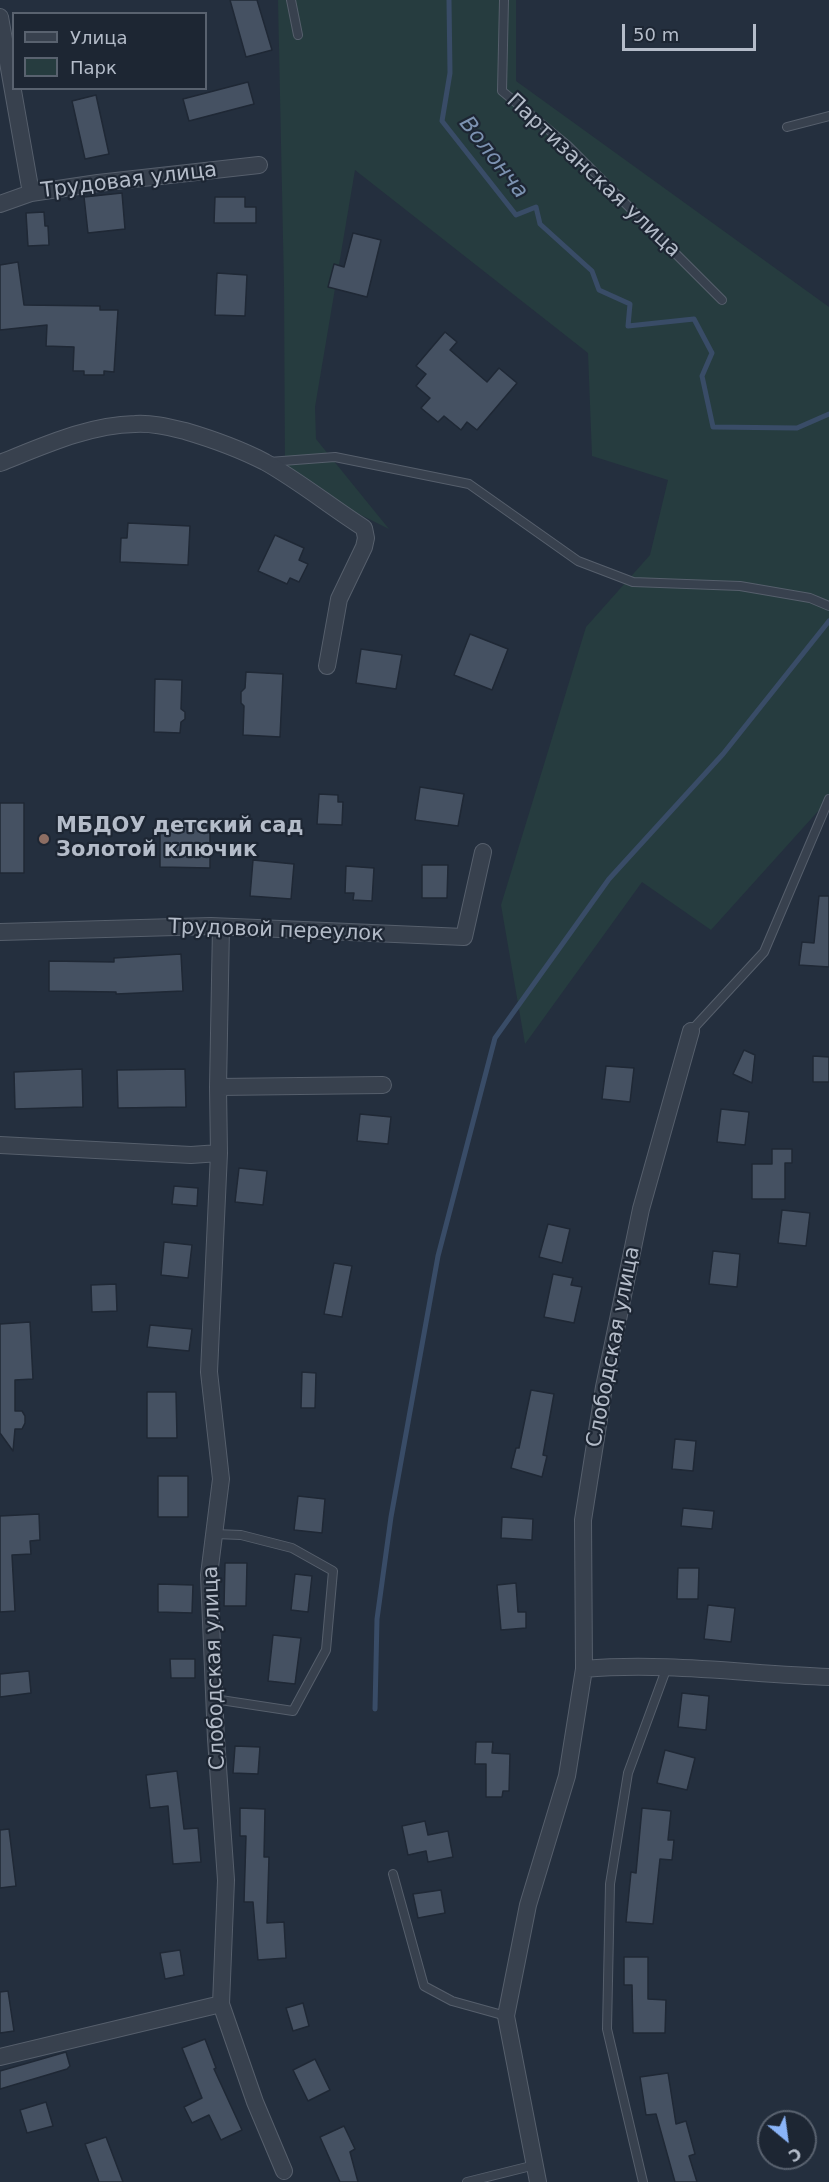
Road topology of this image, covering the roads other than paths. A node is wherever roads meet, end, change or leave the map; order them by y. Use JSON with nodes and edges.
{"nodes":[{"id":1,"x":291,"y":0,"type":"edge"},
{"id":2,"x":504,"y":0,"type":"edge"},
{"id":3,"x":0,"y":17,"type":"edge"},
{"id":4,"x":298,"y":35,"type":"dead end"},
{"id":5,"x":12,"y":85,"type":"edge"},
{"id":6,"x":13,"y":90,"type":"edge"},
{"id":7,"x":829,"y":116,"type":"edge"},
{"id":8,"x":787,"y":127,"type":"dead end"},
{"id":9,"x":259,"y":165,"type":"dead end"},
{"id":10,"x":31,"y":193,"type":"junction"},
{"id":11,"x":0,"y":204,"type":"edge"},
{"id":12,"x":722,"y":300,"type":"dead end"},
{"id":13,"x":0,"y":463,"type":"edge"},
{"id":14,"x":266,"y":463,"type":"junction"},
{"id":15,"x":829,"y":606,"type":"edge"},
{"id":16,"x":327,"y":666,"type":"dead end"},
{"id":17,"x":829,"y":798,"type":"edge"},
{"id":18,"x":483,"y":852,"type":"dead end"},
{"id":19,"x":221,"y":927,"type":"junction"},
{"id":20,"x":0,"y":932,"type":"edge"},
{"id":21,"x":691,"y":1031,"type":"joint"},
{"id":22,"x":383,"y":1085,"type":"dead end"},
{"id":23,"x":218,"y":1087,"type":"junction"},
{"id":24,"x":0,"y":1145,"type":"edge"},
{"id":25,"x":219,"y":1153,"type":"junction"},
{"id":26,"x":214,"y":1534,"type":"junction"},
{"id":27,"x":667,"y":1667,"type":"junction"},
{"id":28,"x":584,"y":1670,"type":"junction"},
{"id":29,"x":829,"y":1677,"type":"edge"},
{"id":30,"x":214,"y":1699,"type":"junction"},
{"id":31,"x":393,"y":1875,"type":"dead end"},
{"id":32,"x":221,"y":2004,"type":"junction"},
{"id":33,"x":506,"y":2016,"type":"junction"},
{"id":34,"x":0,"y":2057,"type":"edge"},
{"id":35,"x":535,"y":2165,"type":"junction"},
{"id":36,"x":284,"y":2171,"type":"dead end"},
{"id":37,"x":467,"y":2182,"type":"edge"},
{"id":38,"x":538,"y":2182,"type":"edge"},
{"id":39,"x":644,"y":2182,"type":"edge"}],
"edges":[{"from":1,"to":4,"type":"lane"},
{"from":2,"to":12,"type":"lane","name":"Партизанская улица"},
{"from":3,"to":5,"type":"street"},
{"from":6,"to":10,"type":"street"},
{"from":7,"to":8,"type":"lane"},
{"from":9,"to":10,"type":"street","name":"Трудовая улица"},
{"from":10,"to":11,"type":"street","name":"Трудовая улица"},
{"from":13,"to":14,"type":"street"},
{"from":14,"to":15,"type":"lane"},
{"from":14,"to":16,"type":"street"},
{"from":17,"to":21,"type":"lane"},
{"from":18,"to":19,"type":"street","name":"Трудовой переулок"},
{"from":19,"to":20,"type":"street","name":"Трудовой переулок"},
{"from":19,"to":23,"type":"street"},
{"from":21,"to":28,"type":"street","name":"Слободская улица"},
{"from":22,"to":23,"type":"street"},
{"from":23,"to":25,"type":"street"},
{"from":24,"to":25,"type":"street"},
{"from":25,"to":26,"type":"street","name":"Слободская улица"},
{"from":26,"to":30,"type":"street","name":"Слободская улица"},
{"from":26,"to":30,"type":"lane"},
{"from":27,"to":28,"type":"street"},
{"from":27,"to":29,"type":"street"},
{"from":27,"to":39,"type":"lane"},
{"from":28,"to":33,"type":"street","name":"Слободская улица"},
{"from":30,"to":32,"type":"street","name":"Слободская улица"},
{"from":31,"to":33,"type":"lane"},
{"from":32,"to":34,"type":"street"},
{"from":32,"to":36,"type":"street","name":"Слободская улица"},
{"from":33,"to":35,"type":"street","name":"Слободская улица"},
{"from":35,"to":37,"type":"lane"},
{"from":35,"to":38,"type":"street","name":"Слободская улица"}]}
